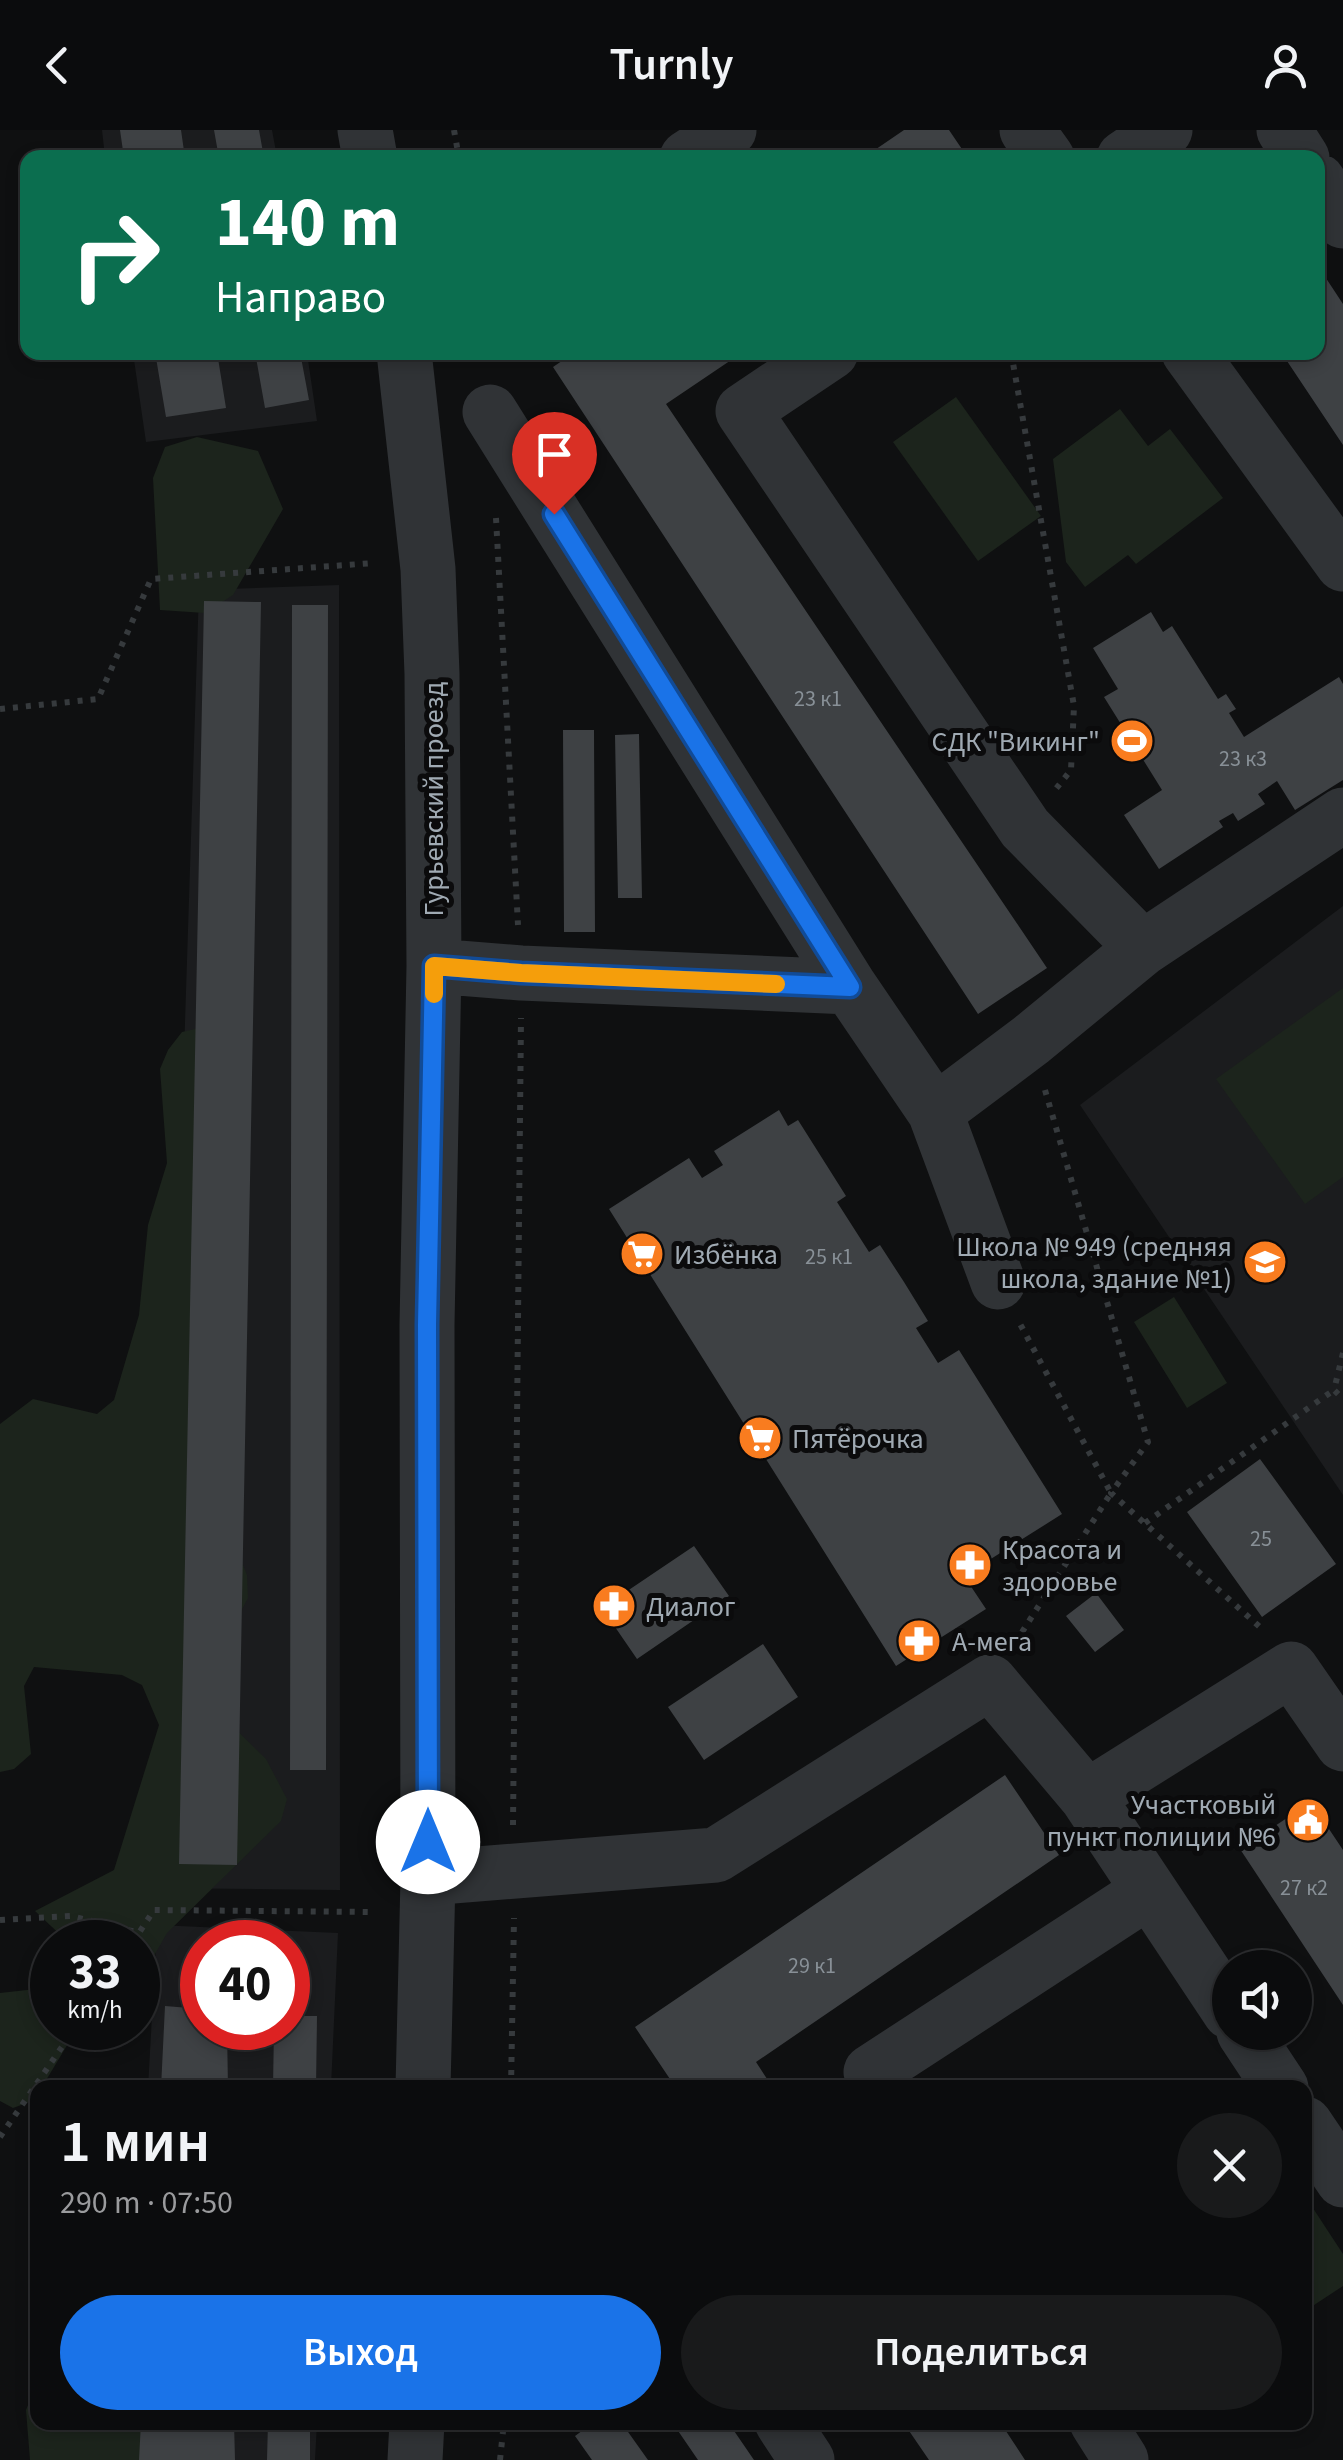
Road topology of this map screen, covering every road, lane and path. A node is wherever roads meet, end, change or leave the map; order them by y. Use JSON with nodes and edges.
{"nodes":[{"id":1,"x":729,"y":130,"type":"edge"},
{"id":2,"x":1165,"y":130,"type":"edge"},
{"id":3,"x":700,"y":150,"type":"edge"},
{"id":4,"x":1136,"y":150,"type":"edge"},
{"id":5,"x":1325,"y":193,"type":"edge"},
{"id":6,"x":1343,"y":221,"type":"edge"},
{"id":7,"x":405,"y":360,"type":"edge"},
{"id":8,"x":819,"y":360,"type":"edge"},
{"id":9,"x":1012,"y":360,"type":"edge"},
{"id":10,"x":1195,"y":360,"type":"edge"},
{"id":11,"x":490,"y":412,"type":"dead end"},
{"id":12,"x":496,"y":509,"type":"dead end"},
{"id":13,"x":374,"y":563,"type":"dead end"},
{"id":14,"x":1343,"y":564,"type":"edge"},
{"id":15,"x":0,"y":709,"type":"edge"},
{"id":16,"x":1343,"y":815,"type":"edge"},
{"id":17,"x":1025,"y":828,"type":"junction"},
{"id":18,"x":1143,"y":948,"type":"junction"},
{"id":19,"x":434,"y":966,"type":"junction"},
{"id":20,"x":521,"y":973,"type":"junction"},
{"id":21,"x":850,"y":987,"type":"junction"},
{"id":22,"x":1031,"y":1040,"type":"junction"},
{"id":23,"x":935,"y":1112,"type":"junction"},
{"id":24,"x":998,"y":1282,"type":"joint"},
{"id":25,"x":1343,"y":1353,"type":"edge"},
{"id":26,"x":1334,"y":1390,"type":"junction"},
{"id":27,"x":1343,"y":1399,"type":"edge"},
{"id":28,"x":1111,"y":1493,"type":"junction"},
{"id":29,"x":1145,"y":1524,"type":"junction"},
{"id":30,"x":1291,"y":1670,"type":"junction"},
{"id":31,"x":990,"y":1682,"type":"junction"},
{"id":32,"x":1343,"y":1744,"type":"edge"},
{"id":33,"x":1087,"y":1798,"type":"junction"},
{"id":34,"x":515,"y":1871,"type":"junction"},
{"id":35,"x":428,"y":1878,"type":"junction"},
{"id":36,"x":1149,"y":1891,"type":"junction"},
{"id":37,"x":371,"y":1912,"type":"dead end"},
{"id":38,"x":0,"y":1920,"type":"edge"},
{"id":39,"x":87,"y":1920,"type":"edge"},
{"id":40,"x":148,"y":1920,"type":"edge"},
{"id":41,"x":1212,"y":1985,"type":"edge"},
{"id":42,"x":60,"y":2050,"type":"edge"},
{"id":43,"x":1256,"y":2050,"type":"edge"},
{"id":44,"x":39,"y":2080,"type":"edge"},
{"id":45,"x":424,"y":2080,"type":"edge"},
{"id":46,"x":510,"y":2080,"type":"edge"},
{"id":47,"x":875,"y":2080,"type":"edge"},
{"id":48,"x":1276,"y":2080,"type":"edge"},
{"id":49,"x":30,"y":2093,"type":"edge"},
{"id":50,"x":1312,"y":2134,"type":"edge"},
{"id":51,"x":0,"y":2136,"type":"edge"},
{"id":52,"x":1343,"y":2180,"type":"edge"},
{"id":53,"x":417,"y":2430,"type":"edge"},
{"id":54,"x":503,"y":2430,"type":"edge"},
{"id":55,"x":787,"y":2430,"type":"edge"},
{"id":56,"x":1101,"y":2430,"type":"edge"},
{"id":57,"x":415,"y":2460,"type":"edge"},
{"id":58,"x":500,"y":2460,"type":"edge"},
{"id":59,"x":806,"y":2460,"type":"edge"},
{"id":60,"x":1121,"y":2460,"type":"edge"}],
"edges":[{"from":1,"to":3,"type":"street"},
{"from":2,"to":4,"type":"street"},
{"from":5,"to":6,"type":"street"},
{"from":7,"to":19,"type":"street","name":"Гурьевский проезд"},
{"from":8,"to":17,"type":"street"},
{"from":9,"to":17,"type":"path"},
{"from":10,"to":14,"type":"street"},
{"from":11,"to":21,"type":"street"},
{"from":12,"to":20,"type":"path"},
{"from":13,"to":15,"type":"path"},
{"from":16,"to":18,"type":"street"},
{"from":17,"to":18,"type":"street"},
{"from":18,"to":22,"type":"street"},
{"from":19,"to":20,"type":"street"},
{"from":19,"to":35,"type":"street","name":"Гурьевский проезд"},
{"from":20,"to":21,"type":"street"},
{"from":20,"to":34,"type":"path"},
{"from":21,"to":23,"type":"street"},
{"from":22,"to":23,"type":"street"},
{"from":22,"to":28,"type":"path"},
{"from":23,"to":24,"type":"street"},
{"from":24,"to":28,"type":"path"},
{"from":25,"to":26,"type":"path"},
{"from":26,"to":27,"type":"path"},
{"from":26,"to":29,"type":"path"},
{"from":28,"to":29,"type":"path"},
{"from":28,"to":31,"type":"path"},
{"from":29,"to":30,"type":"path"},
{"from":30,"to":32,"type":"street"},
{"from":30,"to":33,"type":"street"},
{"from":31,"to":33,"type":"street"},
{"from":31,"to":34,"type":"street"},
{"from":33,"to":36,"type":"street"},
{"from":34,"to":35,"type":"street"},
{"from":34,"to":46,"type":"path"},
{"from":35,"to":45,"type":"street","name":"Гурьевский проезд"},
{"from":36,"to":41,"type":"street"},
{"from":36,"to":47,"type":"street"},
{"from":37,"to":40,"type":"path"},
{"from":38,"to":39,"type":"path"},
{"from":42,"to":44,"type":"path"},
{"from":43,"to":48,"type":"street"},
{"from":49,"to":51,"type":"path"},
{"from":50,"to":52,"type":"street"},
{"from":53,"to":57,"type":"street"},
{"from":54,"to":58,"type":"path"},
{"from":55,"to":59,"type":"street"},
{"from":56,"to":60,"type":"street"}]}
